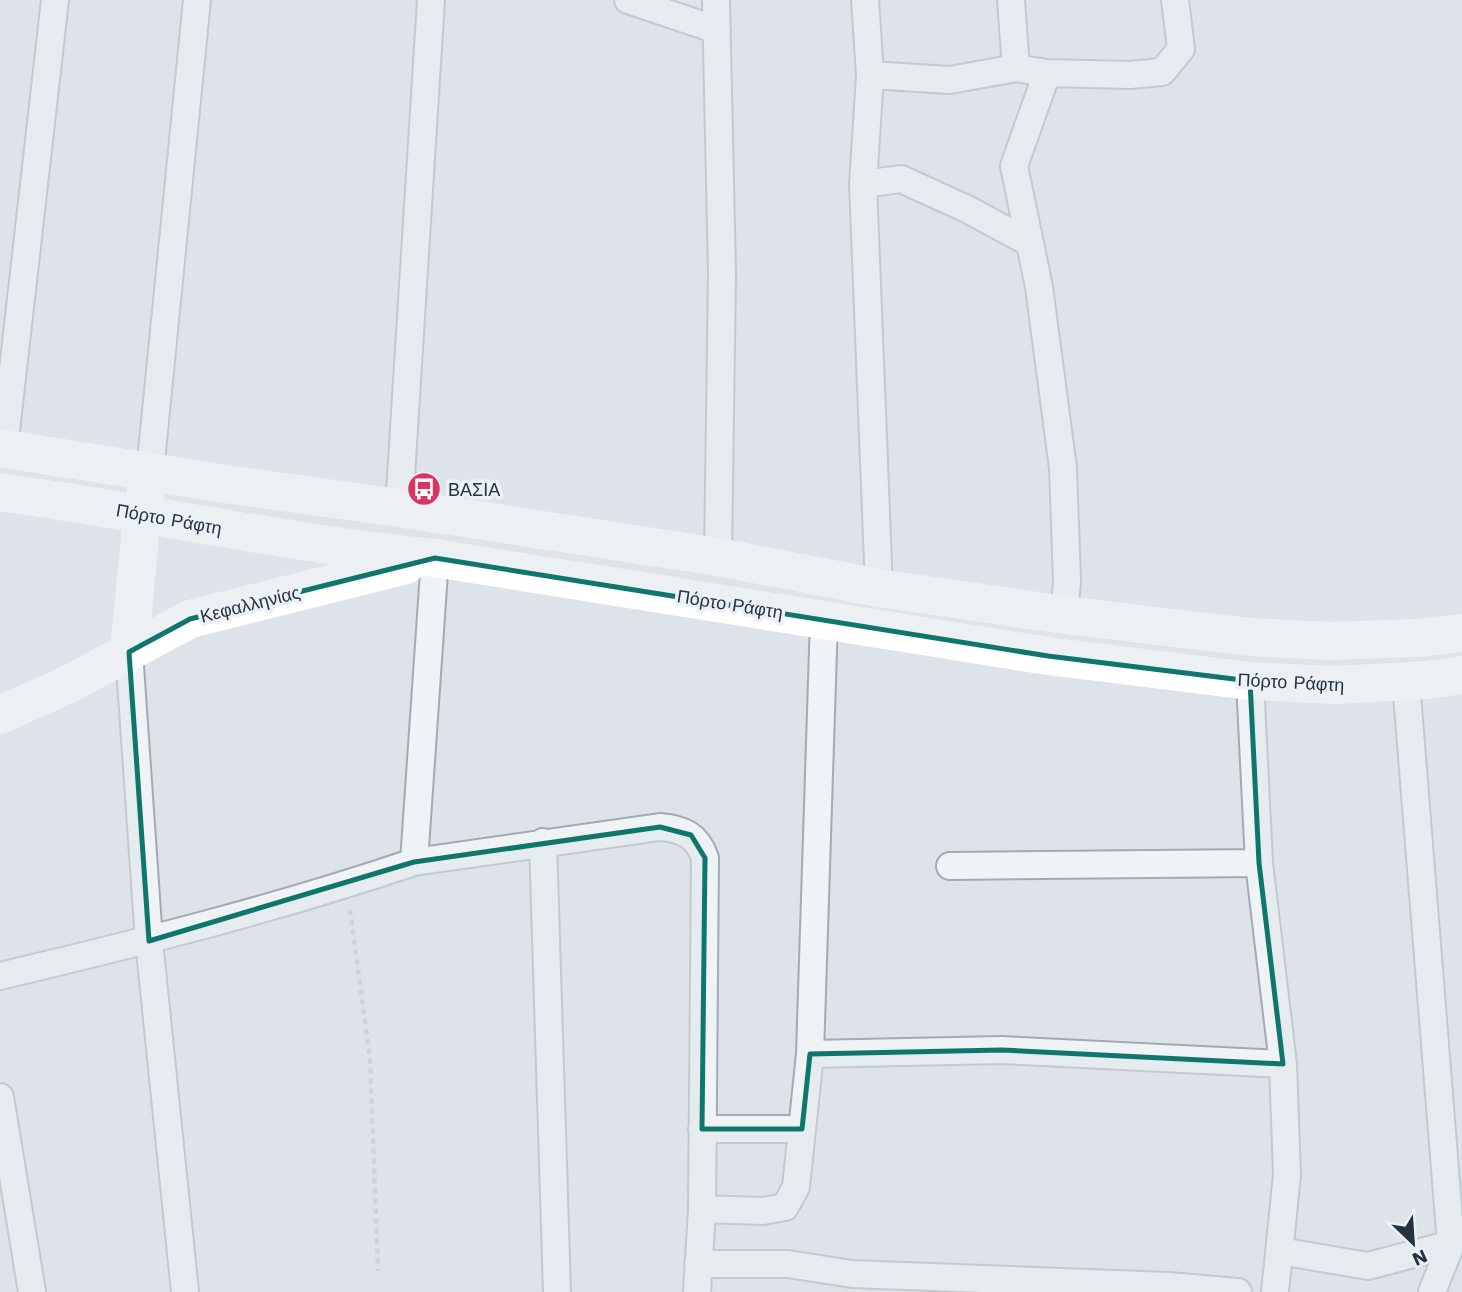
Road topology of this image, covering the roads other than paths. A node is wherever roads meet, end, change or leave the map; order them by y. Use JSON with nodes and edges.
{"nodes":[{"id":1,"x":55,"y":0,"type":"edge"},
{"id":2,"x":197,"y":0,"type":"edge"},
{"id":3,"x":431,"y":0,"type":"edge"},
{"id":4,"x":628,"y":0,"type":"edge"},
{"id":5,"x":716,"y":0,"type":"edge"},
{"id":6,"x":865,"y":0,"type":"edge"},
{"id":7,"x":1011,"y":0,"type":"edge"},
{"id":8,"x":1175,"y":0,"type":"edge"},
{"id":9,"x":718,"y":30,"type":"junction"},
{"id":10,"x":1016,"y":68,"type":"junction"},
{"id":11,"x":1047,"y":73,"type":"junction"},
{"id":12,"x":870,"y":75,"type":"junction"},
{"id":13,"x":863,"y":184,"type":"junction"},
{"id":14,"x":1030,"y":243,"type":"junction"},
{"id":15,"x":2,"y":448,"type":"edge"},
{"id":16,"x":150,"y":471,"type":"junction"},
{"id":17,"x":0,"y":492,"type":"edge"},
{"id":18,"x":399,"y":508,"type":"junction"},
{"id":19,"x":142,"y":515,"type":"junction"},
{"id":20,"x":718,"y":557,"type":"junction"},
{"id":21,"x":435,"y":558,"type":"junction"},
{"id":22,"x":879,"y":588,"type":"junction"},
{"id":23,"x":1064,"y":615,"type":"junction"},
{"id":24,"x":824,"y":619,"type":"junction"},
{"id":25,"x":1462,"y":633,"type":"edge"},
{"id":26,"x":129,"y":652,"type":"junction"},
{"id":27,"x":1462,"y":676,"type":"edge"},
{"id":28,"x":1250,"y":681,"type":"junction"},
{"id":29,"x":1406,"y":682,"type":"junction"},
{"id":30,"x":0,"y":715,"type":"edge"},
{"id":31,"x":543,"y":842,"type":"junction"},
{"id":32,"x":414,"y":862,"type":"junction"},
{"id":33,"x":1259,"y":863,"type":"junction"},
{"id":34,"x":950,"y":866,"type":"dead end"},
{"id":35,"x":149,"y":941,"type":"junction"},
{"id":36,"x":0,"y":976,"type":"edge"},
{"id":37,"x":810,"y":1054,"type":"junction"},
{"id":38,"x":1283,"y":1064,"type":"junction"},
{"id":39,"x":0,"y":1097,"type":"edge"},
{"id":40,"x":702,"y":1129,"type":"junction"},
{"id":41,"x":802,"y":1129,"type":"junction"},
{"id":42,"x":702,"y":1209,"type":"junction"},
{"id":43,"x":1451,"y":1244,"type":"junction"},
{"id":44,"x":1280,"y":1251,"type":"junction"},
{"id":45,"x":698,"y":1264,"type":"junction"},
{"id":46,"x":32,"y":1292,"type":"edge"},
{"id":47,"x":185,"y":1292,"type":"edge"},
{"id":48,"x":557,"y":1292,"type":"edge"},
{"id":49,"x":697,"y":1292,"type":"edge"},
{"id":50,"x":1238,"y":1292,"type":"edge"},
{"id":51,"x":1275,"y":1292,"type":"edge"},
{"id":52,"x":1432,"y":1292,"type":"edge"}],
"edges":[{"from":1,"to":15,"type":"street"},
{"from":2,"to":16,"type":"street"},
{"from":3,"to":18,"type":"street"},
{"from":4,"to":9,"type":"street"},
{"from":5,"to":9,"type":"street"},
{"from":6,"to":12,"type":"street"},
{"from":7,"to":10,"type":"street"},
{"from":8,"to":11,"type":"street"},
{"from":9,"to":20,"type":"street"},
{"from":10,"to":11,"type":"street"},
{"from":10,"to":12,"type":"street"},
{"from":11,"to":14,"type":"street"},
{"from":12,"to":13,"type":"street"},
{"from":13,"to":14,"type":"street"},
{"from":13,"to":22,"type":"street"},
{"from":14,"to":23,"type":"street"},
{"from":15,"to":16,"type":"main road"},
{"from":16,"to":18,"type":"main road"},
{"from":16,"to":19,"type":"main road"},
{"from":17,"to":19,"type":"main road","name":"Πόρτο Ράφτη"},
{"from":18,"to":20,"type":"main road"},
{"from":19,"to":21,"type":"main road","name":"Πόρτο Ράφτη"},
{"from":19,"to":26,"type":"main road"},
{"from":20,"to":22,"type":"main road"},
{"from":21,"to":24,"type":"main road","name":"Πόρτο Ράφτη"},
{"from":21,"to":26,"type":"main road","name":"Κεφαλληνίας"},
{"from":21,"to":32,"type":"street"},
{"from":22,"to":23,"type":"main road"},
{"from":23,"to":25,"type":"main road"},
{"from":24,"to":28,"type":"main road","name":"Πόρτο Ράφτη"},
{"from":24,"to":37,"type":"street"},
{"from":26,"to":30,"type":"main road","name":"Κεφαλληνίας"},
{"from":26,"to":35,"type":"street"},
{"from":27,"to":29,"type":"main road","name":"Πόρτο Ράφτη"},
{"from":28,"to":29,"type":"main road","name":"Πόρτο Ράφτη"},
{"from":28,"to":33,"type":"street"},
{"from":29,"to":43,"type":"street"},
{"from":31,"to":32,"type":"street"},
{"from":31,"to":40,"type":"street"},
{"from":31,"to":48,"type":"street"},
{"from":32,"to":35,"type":"street"},
{"from":33,"to":34,"type":"street"},
{"from":33,"to":38,"type":"street"},
{"from":35,"to":36,"type":"street"},
{"from":35,"to":47,"type":"street"},
{"from":37,"to":38,"type":"street"},
{"from":37,"to":41,"type":"street"},
{"from":38,"to":44,"type":"street"},
{"from":39,"to":46,"type":"street"},
{"from":40,"to":41,"type":"street"},
{"from":40,"to":42,"type":"street"},
{"from":41,"to":42,"type":"street"},
{"from":42,"to":45,"type":"street"},
{"from":43,"to":44,"type":"street"},
{"from":43,"to":52,"type":"street"},
{"from":44,"to":51,"type":"street"},
{"from":45,"to":49,"type":"street"},
{"from":45,"to":50,"type":"street"}]}
